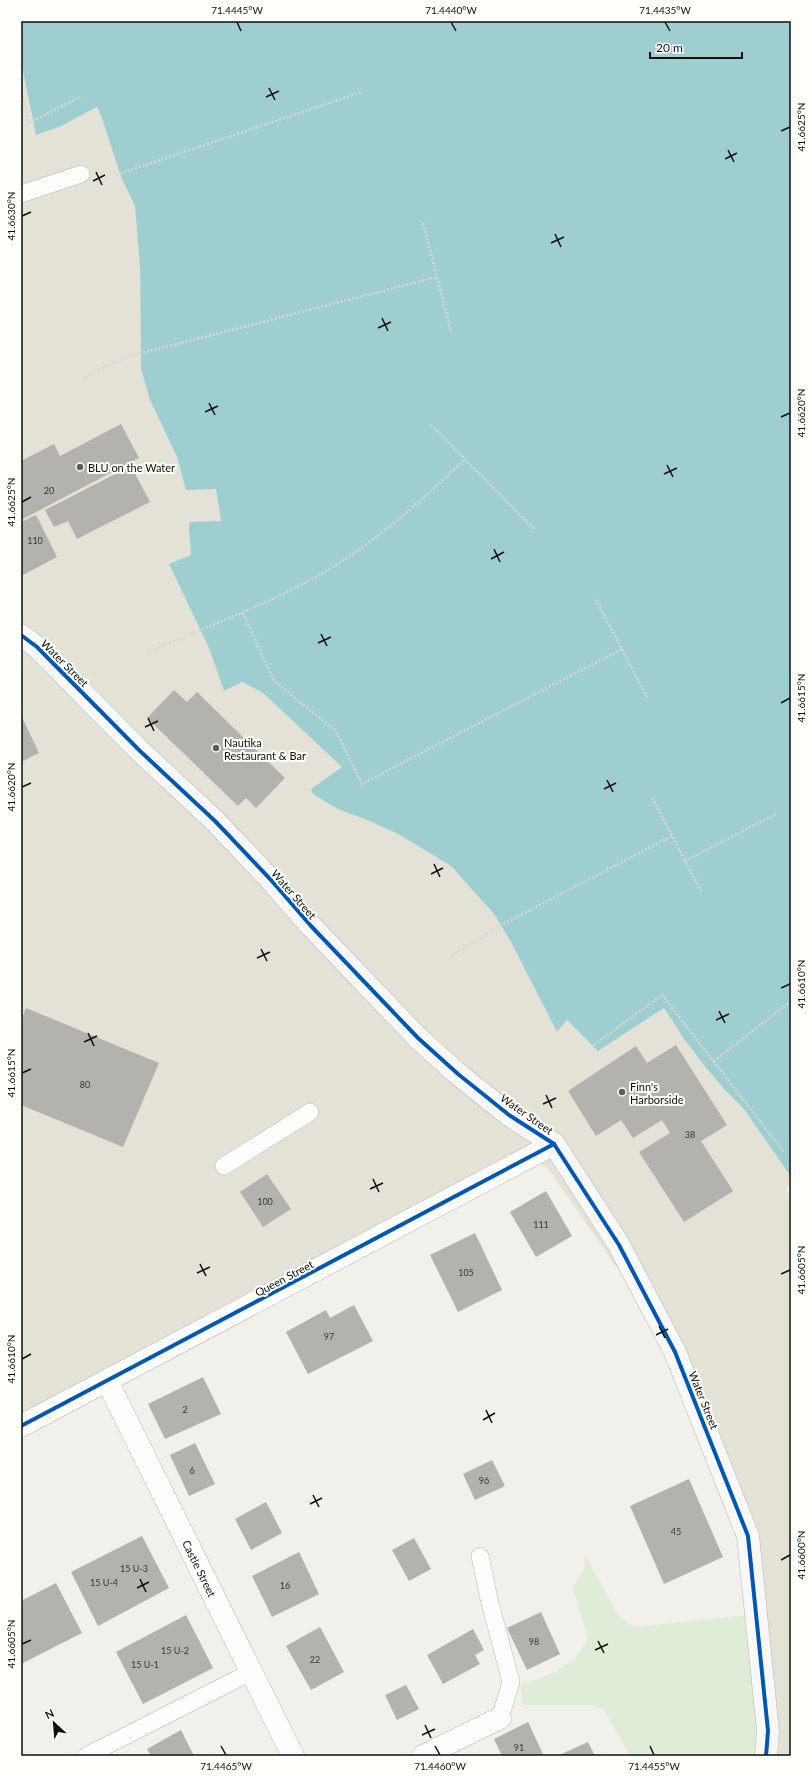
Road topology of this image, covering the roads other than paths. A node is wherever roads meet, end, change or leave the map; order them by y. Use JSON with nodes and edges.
{"nodes":[{"id":1,"x":81,"y":174,"type":"dead end"},
{"id":2,"x":21,"y":194,"type":"edge"},
{"id":3,"x":21,"y":635,"type":"edge"},
{"id":4,"x":310,"y":1112,"type":"dead end"},
{"id":5,"x":554,"y":1144,"type":"junction"},
{"id":6,"x":224,"y":1166,"type":"dead end"},
{"id":7,"x":107,"y":1381,"type":"junction"},
{"id":8,"x":21,"y":1426,"type":"edge"},
{"id":9,"x":480,"y":1556,"type":"dead end"},
{"id":10,"x":251,"y":1672,"type":"junction"},
{"id":11,"x":500,"y":1718,"type":"joint"},
{"id":12,"x":86,"y":1756,"type":"edge"},
{"id":13,"x":293,"y":1756,"type":"edge"},
{"id":14,"x":423,"y":1756,"type":"edge"},
{"id":15,"x":766,"y":1756,"type":"edge"}],
"edges":[{"from":1,"to":2,"type":"lane"},
{"from":3,"to":5,"type":"street","name":"Water Street"},
{"from":4,"to":6,"type":"lane"},
{"from":5,"to":7,"type":"street","name":"Queen Street"},
{"from":5,"to":15,"type":"street","name":"Water Street"},
{"from":7,"to":8,"type":"street","name":"Queen Street"},
{"from":7,"to":10,"type":"street","name":"Castle Street"},
{"from":9,"to":11,"type":"lane"},
{"from":10,"to":12,"type":"lane"},
{"from":10,"to":13,"type":"street","name":"Castle Street"},
{"from":11,"to":14,"type":"street"}]}
